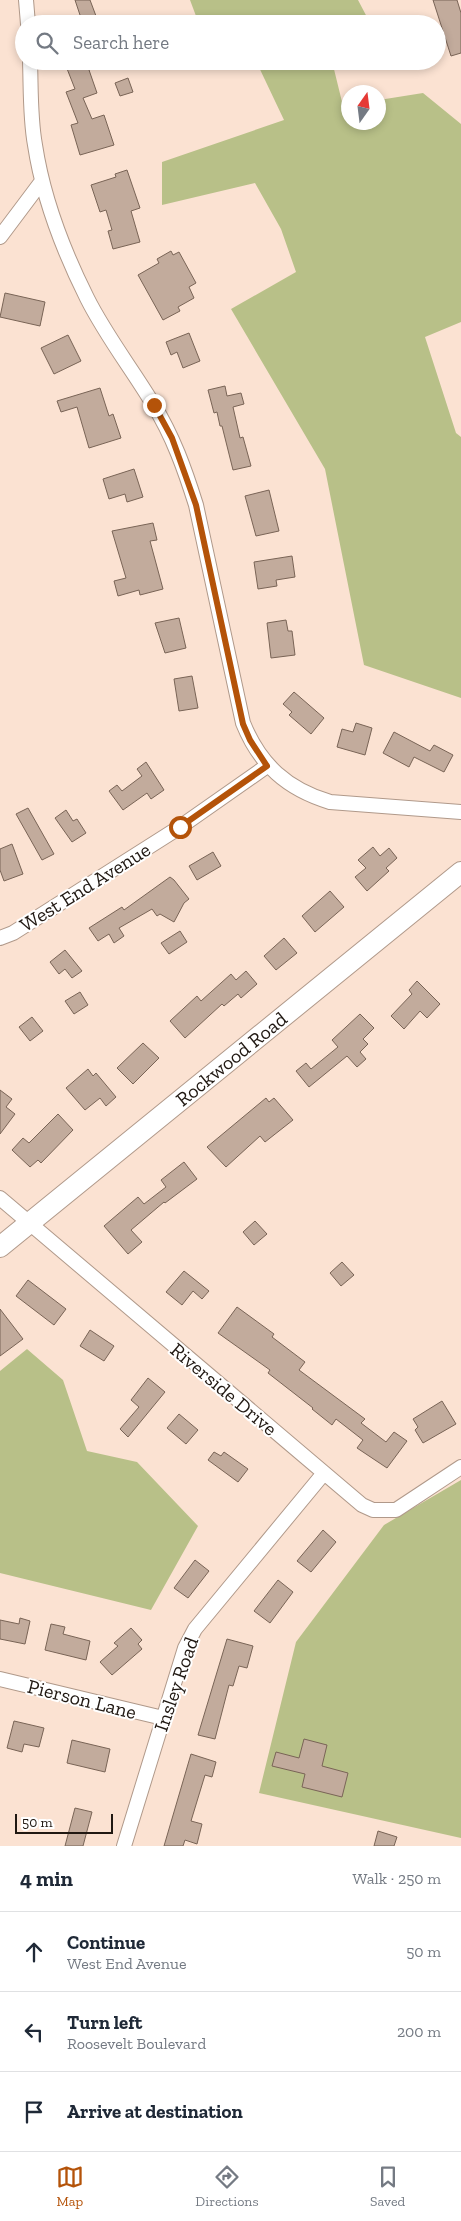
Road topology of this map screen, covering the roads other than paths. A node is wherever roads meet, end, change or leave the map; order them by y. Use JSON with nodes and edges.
{"nodes":[{"id":1,"x":26,"y":0,"type":"edge"},
{"id":2,"x":27,"y":15,"type":"edge"},
{"id":3,"x":30,"y":70,"type":"edge"},
{"id":4,"x":42,"y":181,"type":"junction"},
{"id":5,"x":0,"y":236,"type":"edge"},
{"id":6,"x":267,"y":766,"type":"junction"},
{"id":7,"x":461,"y":812,"type":"edge"},
{"id":8,"x":461,"y":872,"type":"edge"},
{"id":9,"x":0,"y":938,"type":"edge"},
{"id":10,"x":0,"y":1198,"type":"edge"},
{"id":11,"x":30,"y":1224,"type":"junction"},
{"id":12,"x":0,"y":1247,"type":"edge"},
{"id":13,"x":461,"y":1468,"type":"edge"},
{"id":14,"x":324,"y":1473,"type":"junction"},
{"id":15,"x":0,"y":1679,"type":"edge"},
{"id":16,"x":163,"y":1718,"type":"junction"},
{"id":17,"x":124,"y":1846,"type":"edge"}],
"edges":[{"from":1,"to":2,"type":"street"},
{"from":3,"to":4,"type":"street"},
{"from":4,"to":5,"type":"street"},
{"from":4,"to":6,"type":"street"},
{"from":6,"to":7,"type":"street"},
{"from":6,"to":9,"type":"street","name":"West End Avenue"},
{"from":8,"to":11,"type":"street","name":"Rockwood Road"},
{"from":10,"to":11,"type":"street","name":"Riverside Drive"},
{"from":11,"to":12,"type":"street","name":"Rockwood Road"},
{"from":11,"to":14,"type":"street","name":"Riverside Drive"},
{"from":13,"to":14,"type":"street","name":"Riverside Drive"},
{"from":14,"to":16,"type":"street","name":"Insley Road"},
{"from":15,"to":16,"type":"street","name":"Pierson Lane"},
{"from":16,"to":17,"type":"street","name":"Insley Road"}]}
